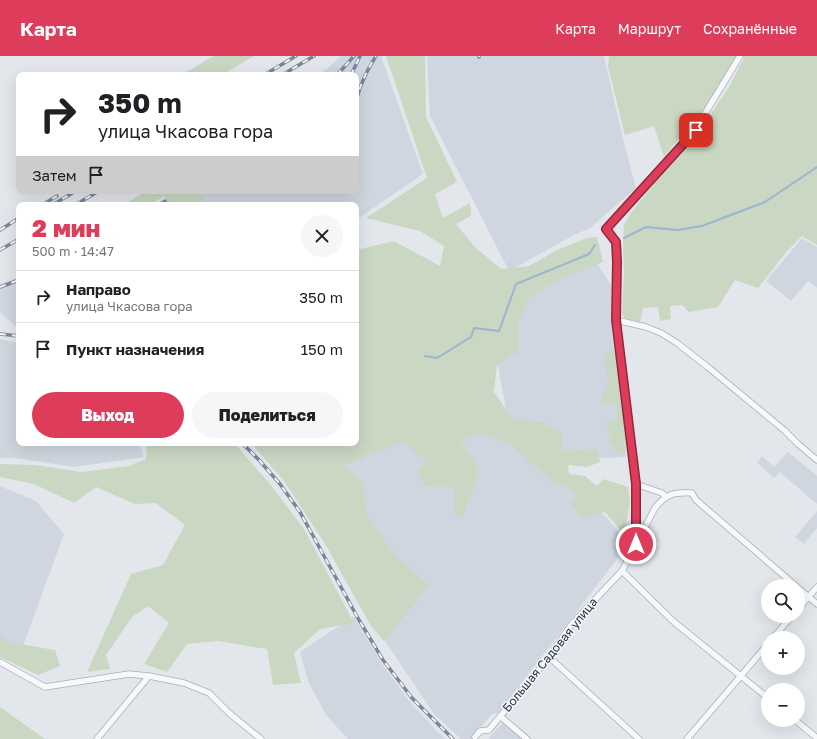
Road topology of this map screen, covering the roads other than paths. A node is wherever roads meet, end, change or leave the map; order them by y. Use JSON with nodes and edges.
{"nodes":[{"id":1,"x":740,"y":56,"type":"edge"},
{"id":2,"x":616,"y":320,"type":"junction"},
{"id":3,"x":817,"y":460,"type":"edge"},
{"id":4,"x":636,"y":484,"type":"junction"},
{"id":5,"x":666,"y":496,"type":"junction"},
{"id":6,"x":636,"y":544,"type":"junction"},
{"id":7,"x":622,"y":571,"type":"junction"},
{"id":8,"x":788,"y":579,"type":"edge"},
{"id":9,"x":817,"y":587,"type":"edge"},
{"id":10,"x":805,"y":594,"type":"edge"},
{"id":11,"x":808,"y":597,"type":"junction"},
{"id":12,"x":805,"y":601,"type":"edge"},
{"id":13,"x":817,"y":604,"type":"edge"},
{"id":14,"x":786,"y":623,"type":"edge"},
{"id":15,"x":779,"y":631,"type":"edge"},
{"id":16,"x":761,"y":653,"type":"edge"},
{"id":17,"x":549,"y":657,"type":"junction"},
{"id":18,"x":0,"y":662,"type":"edge"},
{"id":19,"x":149,"y":676,"type":"junction"},
{"id":20,"x":742,"y":676,"type":"junction"},
{"id":21,"x":761,"y":692,"type":"edge"},
{"id":22,"x":500,"y":716,"type":"junction"},
{"id":23,"x":804,"y":727,"type":"edge"},
{"id":24,"x":475,"y":737,"type":"dead end"},
{"id":25,"x":817,"y":738,"type":"edge"},
{"id":26,"x":97,"y":739,"type":"edge"},
{"id":27,"x":261,"y":739,"type":"edge"},
{"id":28,"x":527,"y":739,"type":"edge"},
{"id":29,"x":639,"y":739,"type":"edge"},
{"id":30,"x":687,"y":739,"type":"edge"}],
"edges":[{"from":1,"to":2,"type":"street"},
{"from":2,"to":3,"type":"street"},
{"from":2,"to":4,"type":"street"},
{"from":4,"to":5,"type":"street"},
{"from":4,"to":6,"type":"street"},
{"from":5,"to":6,"type":"street","name":"Большая Садовая улица"},
{"from":5,"to":8,"type":"street"},
{"from":6,"to":7,"type":"street","name":"Большая Садовая улица"},
{"from":7,"to":17,"type":"street","name":"Большая Садовая улица"},
{"from":7,"to":20,"type":"street"},
{"from":9,"to":11,"type":"street"},
{"from":10,"to":11,"type":"street"},
{"from":11,"to":12,"type":"street"},
{"from":11,"to":13,"type":"street"},
{"from":14,"to":15,"type":"street"},
{"from":16,"to":20,"type":"street"},
{"from":17,"to":22,"type":"street","name":"Большая Садовая улица"},
{"from":17,"to":29,"type":"street"},
{"from":18,"to":19,"type":"street"},
{"from":19,"to":26,"type":"street"},
{"from":19,"to":27,"type":"street"},
{"from":20,"to":21,"type":"street"},
{"from":20,"to":30,"type":"street"},
{"from":22,"to":24,"type":"street","name":"Большая Садовая улица"},
{"from":22,"to":28,"type":"street"},
{"from":23,"to":25,"type":"street"}]}
